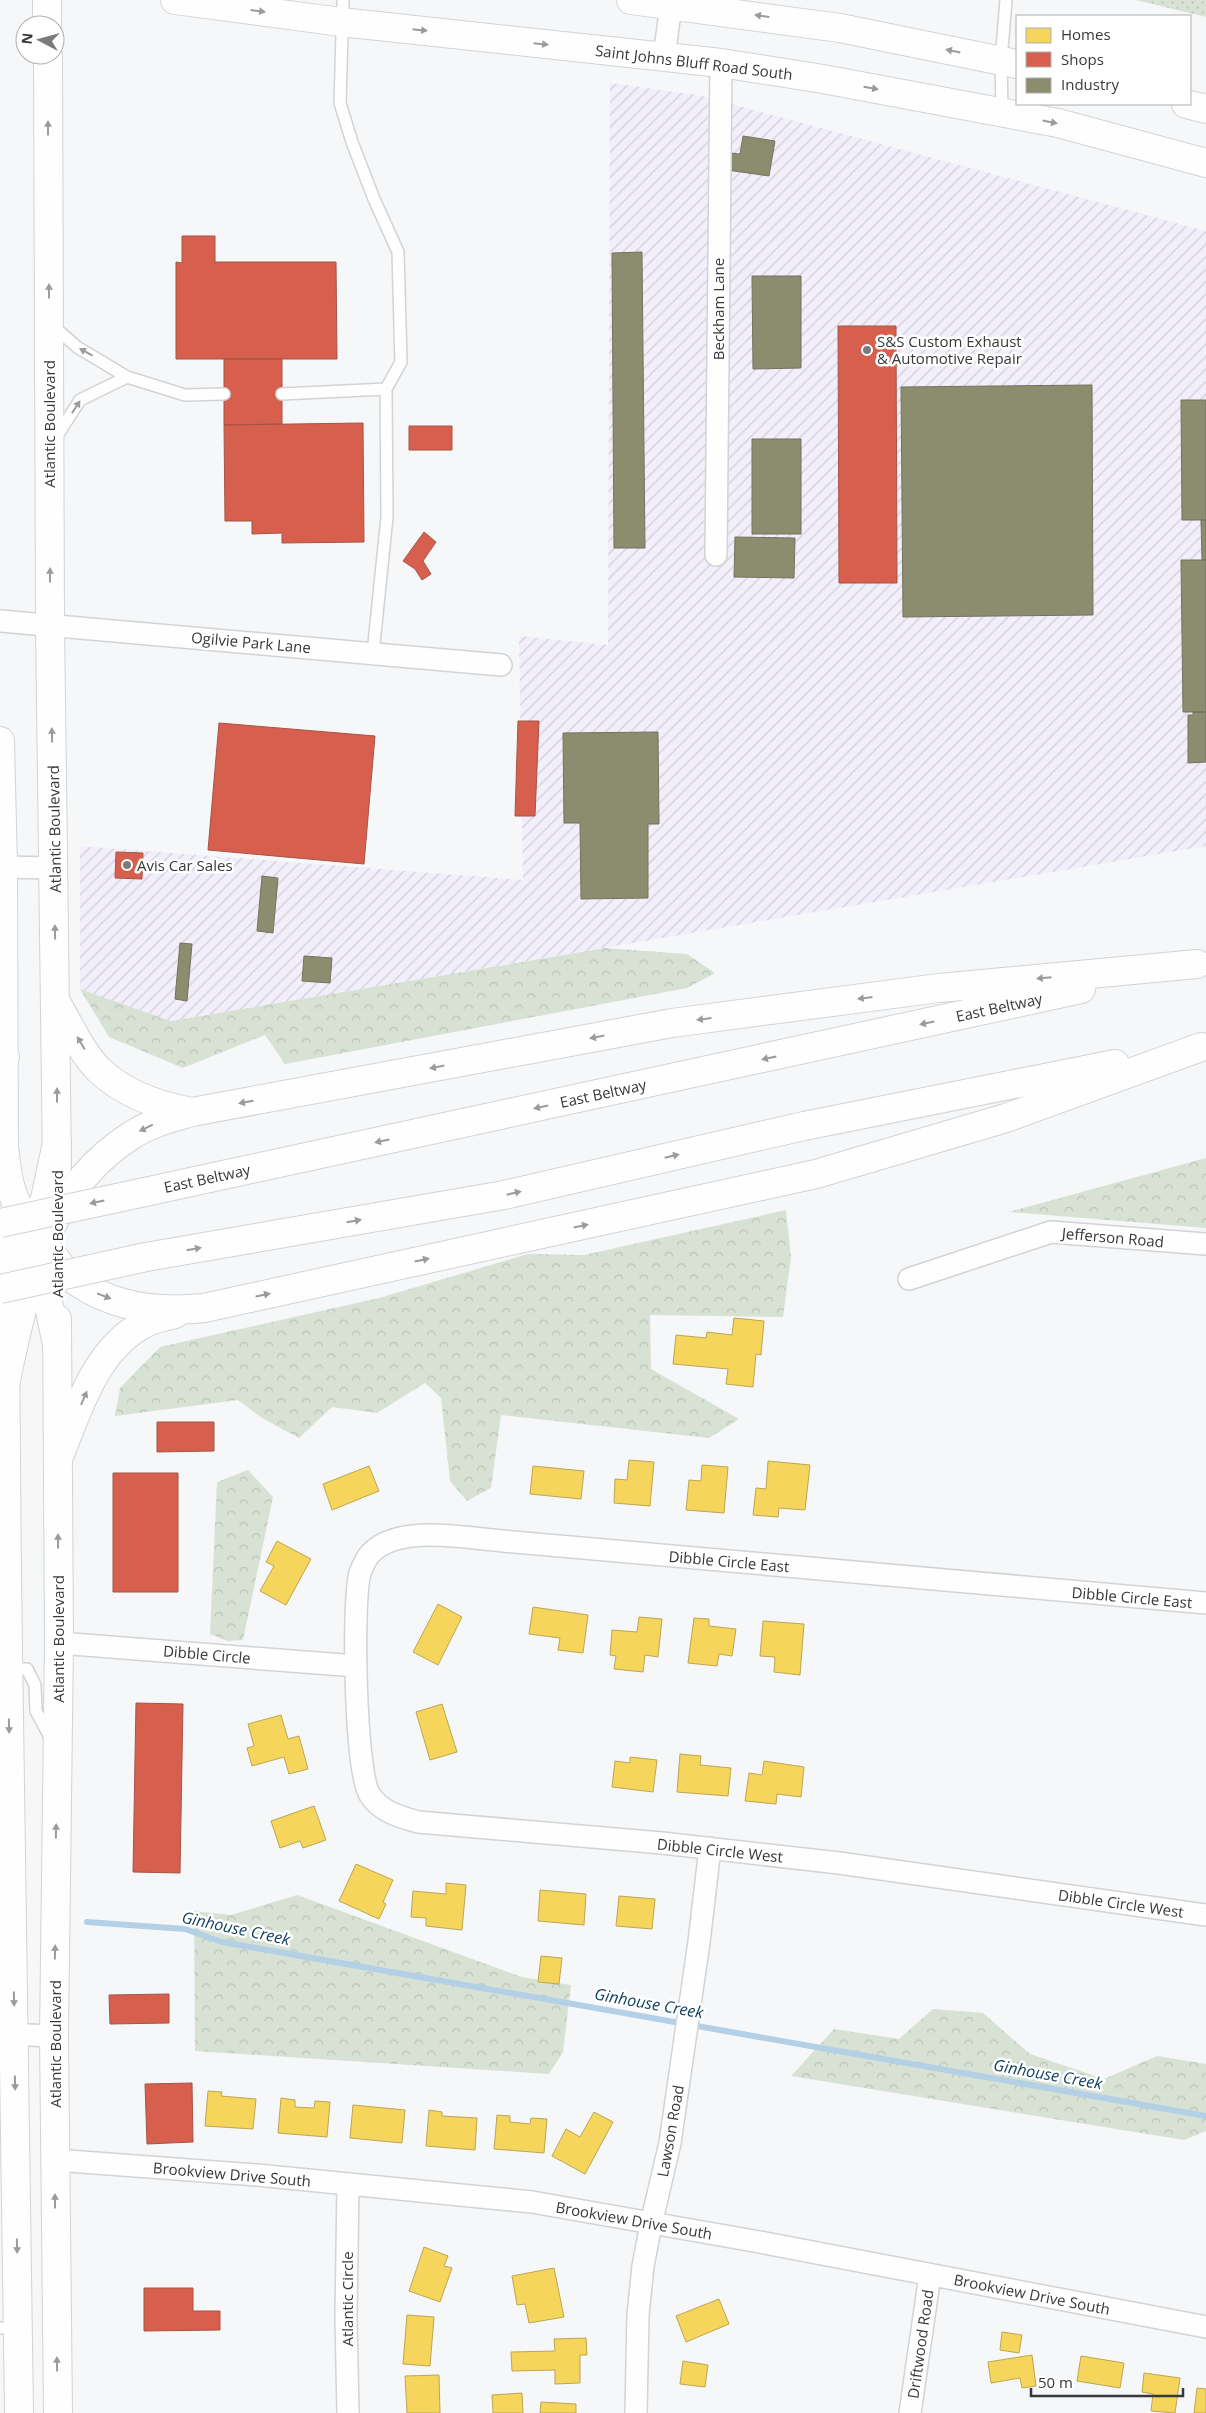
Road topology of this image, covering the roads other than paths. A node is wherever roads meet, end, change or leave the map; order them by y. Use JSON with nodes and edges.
{"nodes":[{"id":1,"x":47,"y":0,"type":"edge"},
{"id":2,"x":175,"y":0,"type":"edge"},
{"id":3,"x":631,"y":0,"type":"edge"},
{"id":4,"x":1006,"y":0,"type":"edge"},
{"id":5,"x":671,"y":2,"type":"edge"},
{"id":6,"x":342,"y":11,"type":"edge"},
{"id":7,"x":47,"y":15,"type":"edge"},
{"id":8,"x":664,"y":57,"type":"junction"},
{"id":9,"x":1009,"y":62,"type":"edge"},
{"id":10,"x":721,"y":63,"type":"junction"},
{"id":11,"x":48,"y":65,"type":"edge"},
{"id":12,"x":1190,"y":105,"type":"edge"},
{"id":13,"x":1206,"y":109,"type":"edge"},
{"id":14,"x":1002,"y":112,"type":"junction"},
{"id":15,"x":1206,"y":163,"type":"edge"},
{"id":16,"x":49,"y":322,"type":"junction"},
{"id":17,"x":127,"y":377,"type":"junction"},
{"id":18,"x":386,"y":389,"type":"junction"},
{"id":19,"x":224,"y":394,"type":"dead end"},
{"id":20,"x":282,"y":394,"type":"dead end"},
{"id":21,"x":49,"y":448,"type":"junction"},
{"id":22,"x":716,"y":555,"type":"dead end"},
{"id":23,"x":0,"y":621,"type":"edge"},
{"id":24,"x":50,"y":624,"type":"junction"},
{"id":25,"x":374,"y":653,"type":"junction"},
{"id":26,"x":501,"y":665,"type":"dead end"},
{"id":27,"x":0,"y":741,"type":"edge"},
{"id":28,"x":2,"y":867,"type":"edge"},
{"id":29,"x":55,"y":868,"type":"junction"},
{"id":30,"x":1202,"y":963,"type":"edge"},
{"id":31,"x":56,"y":1002,"type":"junction"},
{"id":32,"x":1204,"y":1046,"type":"edge"},
{"id":33,"x":2,"y":1062,"type":"edge"},
{"id":34,"x":192,"y":1112,"type":"junction"},
{"id":35,"x":57,"y":1143,"type":"junction"},
{"id":36,"x":57,"y":1214,"type":"junction"},
{"id":37,"x":1206,"y":1244,"type":"edge"},
{"id":38,"x":24,"y":1245,"type":"edge"},
{"id":39,"x":908,"y":1279,"type":"dead end"},
{"id":40,"x":2,"y":1289,"type":"edge"},
{"id":41,"x":204,"y":1308,"type":"junction"},
{"id":42,"x":5,"y":1384,"type":"junction"},
{"id":43,"x":58,"y":1459,"type":"junction"},
{"id":44,"x":3,"y":1485,"type":"edge"},
{"id":45,"x":1206,"y":1603,"type":"edge"},
{"id":46,"x":59,"y":1643,"type":"junction"},
{"id":47,"x":356,"y":1666,"type":"junction"},
{"id":48,"x":8,"y":1669,"type":"junction"},
{"id":49,"x":58,"y":1752,"type":"junction"},
{"id":50,"x":710,"y":1848,"type":"junction"},
{"id":51,"x":1206,"y":1915,"type":"edge"},
{"id":52,"x":7,"y":2034,"type":"edge"},
{"id":53,"x":54,"y":2036,"type":"junction"},
{"id":54,"x":55,"y":2160,"type":"junction"},
{"id":55,"x":348,"y":2184,"type":"junction"},
{"id":56,"x":650,"y":2224,"type":"junction"},
{"id":57,"x":930,"y":2275,"type":"junction"},
{"id":58,"x":1206,"y":2327,"type":"edge"},
{"id":59,"x":9,"y":2328,"type":"edge"},
{"id":60,"x":20,"y":2413,"type":"edge"},
{"id":61,"x":58,"y":2413,"type":"edge"},
{"id":62,"x":348,"y":2413,"type":"edge"},
{"id":63,"x":636,"y":2413,"type":"edge"},
{"id":64,"x":910,"y":2413,"type":"edge"}],
"edges":[{"from":1,"to":7,"type":"main road"},
{"from":2,"to":6,"type":"main road","name":"Saint Johns Bluff Road South","one_way":true},
{"from":3,"to":5,"type":"main road"},
{"from":4,"to":9,"type":"lane"},
{"from":5,"to":8,"type":"street"},
{"from":9,"to":5,"type":"main road","one_way":true},
{"from":6,"to":8,"type":"main road","name":"Saint Johns Bluff Road South","one_way":true},
{"from":6,"to":18,"type":"lane"},
{"from":8,"to":10,"type":"main road","name":"Saint Johns Bluff Road South"},
{"from":9,"to":14,"type":"lane"},
{"from":10,"to":14,"type":"main road","name":"Saint Johns Bluff Road South","one_way":true},
{"from":10,"to":22,"type":"street","name":"Beckham Lane"},
{"from":16,"to":11,"type":"main road","name":"Atlantic Boulevard","one_way":true},
{"from":12,"to":13,"type":"main road"},
{"from":14,"to":15,"type":"main road","name":"Saint Johns Bluff Road South","one_way":true},
{"from":17,"to":16,"type":"lane","one_way":true},
{"from":16,"to":21,"type":"main road","name":"Atlantic Boulevard"},
{"from":17,"to":19,"type":"lane"},
{"from":21,"to":17,"type":"lane","one_way":true},
{"from":18,"to":20,"type":"lane"},
{"from":18,"to":25,"type":"lane"},
{"from":24,"to":21,"type":"main road","name":"Atlantic Boulevard","one_way":true},
{"from":23,"to":24,"type":"street","name":"Ogilvie Park Lane"},
{"from":24,"to":25,"type":"street","name":"Ogilvie Park Lane"},
{"from":29,"to":24,"type":"main road","name":"Atlantic Boulevard","one_way":true},
{"from":25,"to":26,"type":"street","name":"Ogilvie Park Lane"},
{"from":27,"to":28,"type":"main road"},
{"from":28,"to":29,"type":"street"},
{"from":28,"to":33,"type":"main road"},
{"from":31,"to":29,"type":"main road","name":"Atlantic Boulevard","one_way":true},
{"from":30,"to":34,"type":"main road","one_way":true},
{"from":30,"to":38,"type":"main road","name":"East Beltway","one_way":true,"bridge":true},
{"from":34,"to":31,"type":"main road","one_way":true},
{"from":35,"to":31,"type":"main road","name":"Atlantic Boulevard","one_way":true},
{"from":40,"to":32,"type":"main road","one_way":true,"bridge":true},
{"from":41,"to":32,"type":"main road","one_way":true},
{"from":33,"to":38,"type":"main road"},
{"from":34,"to":36,"type":"main road","one_way":true},
{"from":35,"to":36,"type":"main road","name":"Atlantic Boulevard"},
{"from":35,"to":38,"type":"main road"},
{"from":36,"to":38,"type":"main road"},
{"from":37,"to":39,"type":"street","name":"Jefferson Road"},
{"from":38,"to":40,"type":"main road"},
{"from":38,"to":41,"type":"main road","one_way":true},
{"from":38,"to":42,"type":"main road"},
{"from":38,"to":43,"type":"main road","name":"Atlantic Boulevard"},
{"from":40,"to":42,"type":"main road"},
{"from":43,"to":41,"type":"main road","one_way":true},
{"from":42,"to":44,"type":"main road"},
{"from":46,"to":43,"type":"main road","name":"Atlantic Boulevard","one_way":true},
{"from":44,"to":48,"type":"main road"},
{"from":45,"to":47,"type":"street","name":"Dibble Circle East"},
{"from":46,"to":47,"type":"street","name":"Dibble Circle"},
{"from":46,"to":49,"type":"main road","name":"Atlantic Boulevard"},
{"from":47,"to":50,"type":"street","name":"Dibble Circle West"},
{"from":48,"to":49,"type":"lane"},
{"from":48,"to":52,"type":"main road","one_way":true},
{"from":53,"to":49,"type":"main road","name":"Atlantic Boulevard","one_way":true},
{"from":50,"to":51,"type":"street","name":"Dibble Circle West"},
{"from":50,"to":56,"type":"street","name":"Lawson Road"},
{"from":52,"to":53,"type":"street"},
{"from":52,"to":59,"type":"main road","one_way":true},
{"from":53,"to":54,"type":"main road","name":"Atlantic Boulevard"},
{"from":54,"to":55,"type":"street","name":"Brookview Drive South"},
{"from":61,"to":54,"type":"main road","name":"Atlantic Boulevard","one_way":true},
{"from":55,"to":56,"type":"street","name":"Brookview Drive South"},
{"from":55,"to":62,"type":"street","name":"Atlantic Circle"},
{"from":56,"to":57,"type":"street","name":"Brookview Drive South"},
{"from":56,"to":63,"type":"street","name":"Lawson Road"},
{"from":57,"to":58,"type":"street","name":"Brookview Drive South"},
{"from":57,"to":64,"type":"street","name":"Driftwood Road"},
{"from":59,"to":60,"type":"main road"}]}
